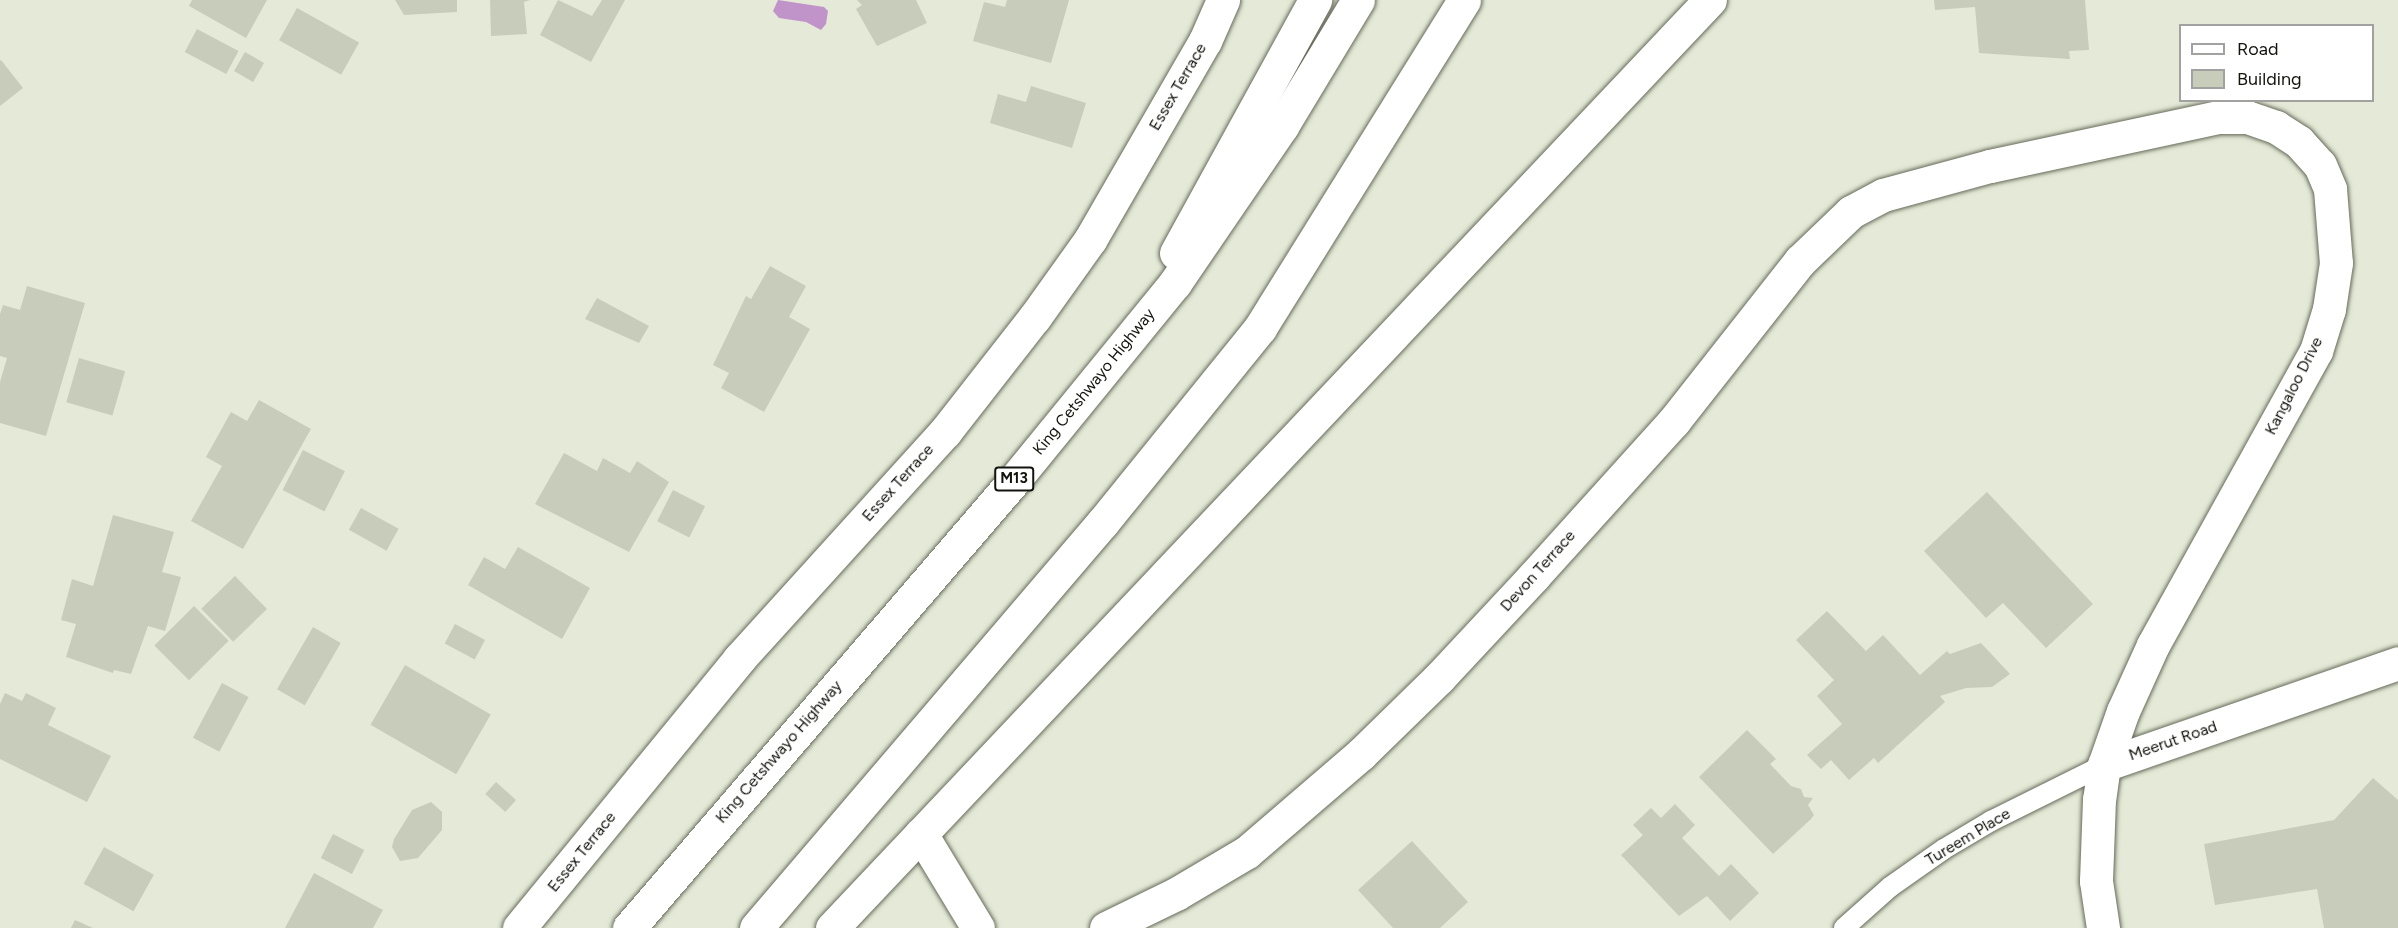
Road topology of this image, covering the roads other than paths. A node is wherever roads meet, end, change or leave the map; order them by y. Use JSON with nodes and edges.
{"nodes":[{"id":1,"x":1224,"y":0,"type":"edge"},
{"id":2,"x":1315,"y":0,"type":"edge"},
{"id":3,"x":1358,"y":0,"type":"edge"},
{"id":4,"x":1464,"y":0,"type":"edge"},
{"id":5,"x":1710,"y":0,"type":"edge"},
{"id":6,"x":1933,"y":181,"type":"joint"},
{"id":7,"x":1127,"y":341,"type":"junction"},
{"id":8,"x":2398,"y":663,"type":"edge"},
{"id":9,"x":2104,"y":765,"type":"junction"},
{"id":10,"x":921,"y":834,"type":"junction"},
{"id":11,"x":519,"y":928,"type":"edge"},
{"id":12,"x":629,"y":928,"type":"edge"},
{"id":13,"x":756,"y":928,"type":"edge"},
{"id":14,"x":832,"y":928,"type":"edge"},
{"id":15,"x":978,"y":928,"type":"edge"},
{"id":16,"x":1106,"y":928,"type":"edge"},
{"id":17,"x":1844,"y":928,"type":"edge"},
{"id":18,"x":2103,"y":928,"type":"edge"}],
"edges":[{"from":1,"to":11,"type":"main road","name":"Essex Terrace"},
{"from":2,"to":7,"type":"main road"},
{"from":3,"to":7,"type":"main road","name":"King Cetshwayo Highway","number":"M13"},
{"from":4,"to":13,"type":"main road"},
{"from":5,"to":10,"type":"main road"},
{"from":6,"to":9,"type":"main road","name":"Kangaloo Drive"},
{"from":6,"to":16,"type":"main road","name":"Devon Terrace"},
{"from":7,"to":12,"type":"main road","name":"King Cetshwayo Highway","number":"M13"},
{"from":8,"to":9,"type":"main road","name":"Meerut Road"},
{"from":9,"to":17,"type":"lane","name":"Tureem Place"},
{"from":9,"to":18,"type":"main road"},
{"from":10,"to":14,"type":"main road"},
{"from":10,"to":15,"type":"main road"}]}
